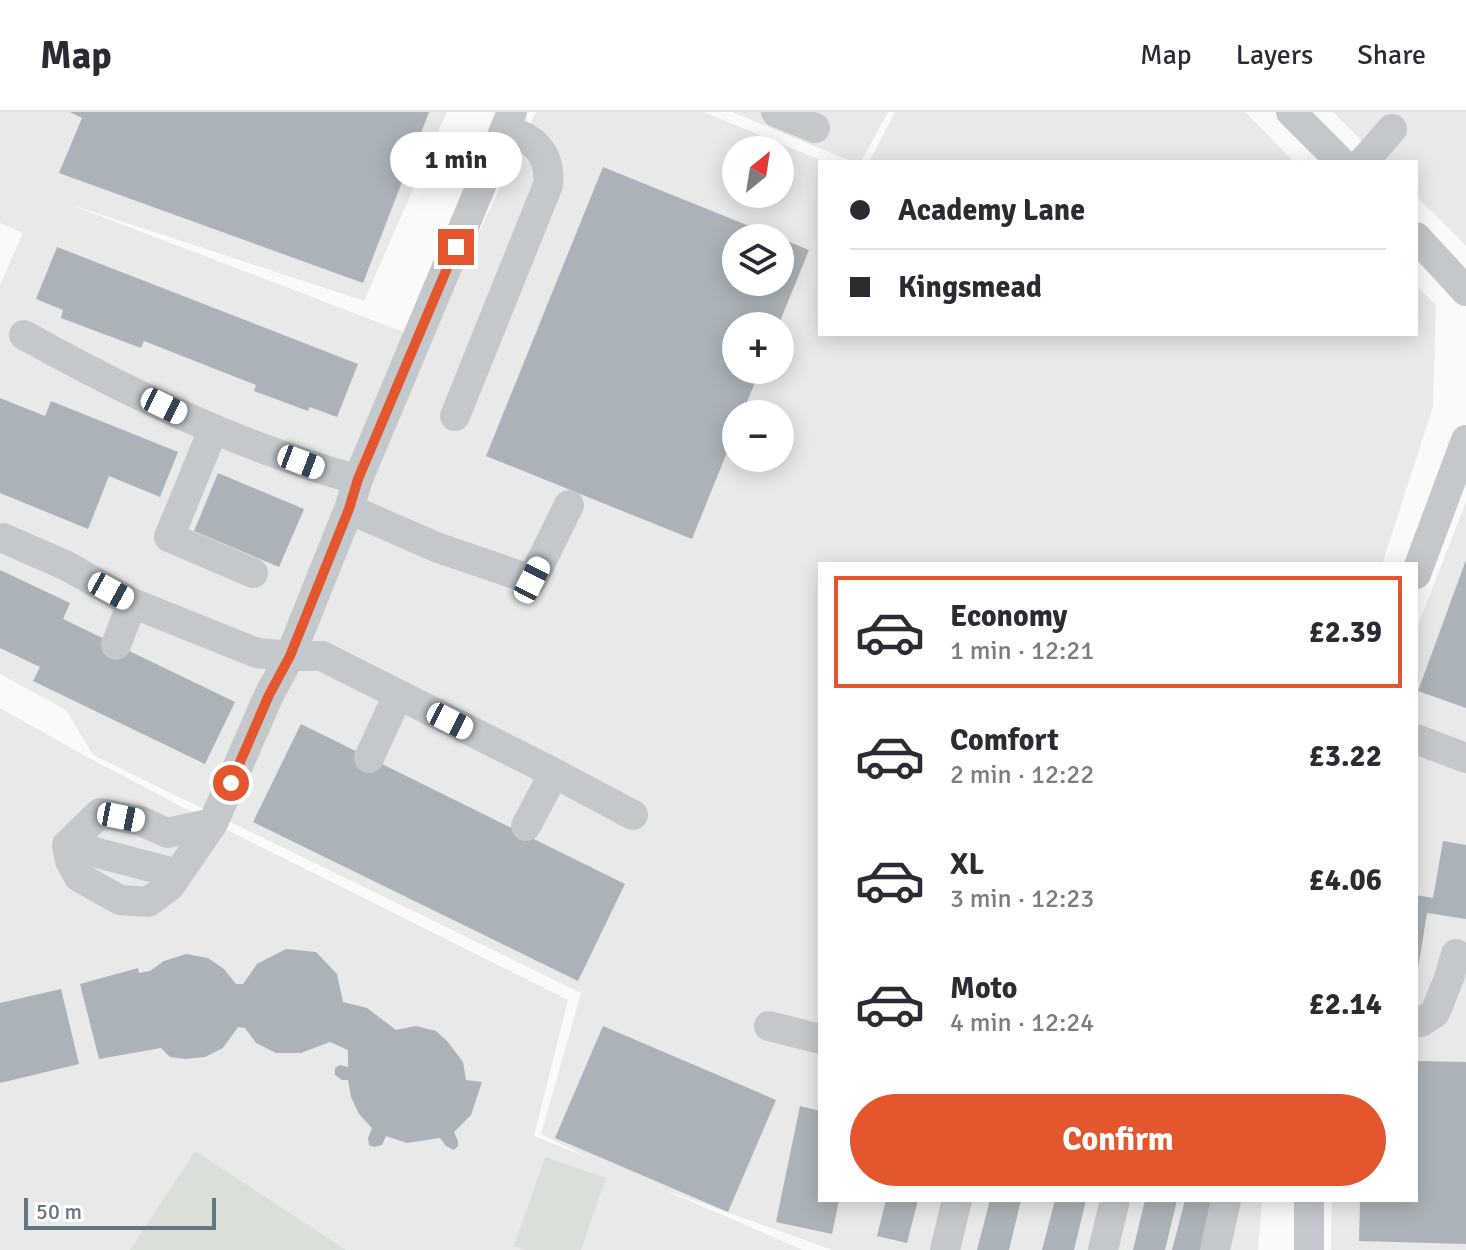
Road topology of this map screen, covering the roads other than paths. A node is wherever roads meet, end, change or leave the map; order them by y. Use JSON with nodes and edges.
{"nodes":[{"id":1,"x":776,"y":112,"type":"edge"},
{"id":2,"x":1291,"y":112,"type":"edge"},
{"id":3,"x":509,"y":121,"type":"edge"},
{"id":4,"x":815,"y":128,"type":"dead end"},
{"id":5,"x":1392,"y":129,"type":"dead end"},
{"id":6,"x":1339,"y":160,"type":"edge"},
{"id":7,"x":1365,"y":160,"type":"edge"},
{"id":8,"x":1418,"y":239,"type":"edge"},
{"id":9,"x":1466,"y":291,"type":"edge"},
{"id":10,"x":24,"y":335,"type":"dead end"},
{"id":11,"x":455,"y":416,"type":"dead end"},
{"id":12,"x":213,"y":430,"type":"junction"},
{"id":13,"x":1466,"y":440,"type":"edge"},
{"id":14,"x":358,"y":479,"type":"junction"},
{"id":15,"x":569,"y":505,"type":"dead end"},
{"id":16,"x":349,"y":509,"type":"junction"},
{"id":17,"x":3,"y":538,"type":"dead end"},
{"id":18,"x":1418,"y":569,"type":"edge"},
{"id":19,"x":253,"y":573,"type":"dead end"},
{"id":20,"x":132,"y":603,"type":"junction"},
{"id":21,"x":116,"y":645,"type":"dead end"},
{"id":22,"x":290,"y":656,"type":"junction"},
{"id":23,"x":398,"y":695,"type":"junction"},
{"id":24,"x":1418,"y":740,"type":"edge"},
{"id":25,"x":369,"y":758,"type":"dead end"},
{"id":26,"x":1466,"y":758,"type":"edge"},
{"id":27,"x":554,"y":773,"type":"junction"},
{"id":28,"x":633,"y":815,"type":"dead end"},
{"id":29,"x":213,"y":823,"type":"junction"},
{"id":30,"x":526,"y":826,"type":"dead end"},
{"id":31,"x":1456,"y":954,"type":"dead end"},
{"id":32,"x":1418,"y":1021,"type":"edge"},
{"id":33,"x":769,"y":1026,"type":"dead end"},
{"id":34,"x":818,"y":1038,"type":"edge"},
{"id":35,"x":957,"y":1202,"type":"edge"},
{"id":36,"x":1115,"y":1202,"type":"edge"},
{"id":37,"x":1226,"y":1202,"type":"edge"},
{"id":38,"x":1309,"y":1202,"type":"edge"},
{"id":39,"x":945,"y":1250,"type":"edge"},
{"id":40,"x":1103,"y":1250,"type":"edge"},
{"id":41,"x":1215,"y":1250,"type":"edge"},
{"id":42,"x":1309,"y":1250,"type":"edge"}],
"edges":[{"from":1,"to":4,"type":"street"},
{"from":2,"to":6,"type":"street"},
{"from":3,"to":11,"type":"street"},
{"from":3,"to":14,"type":"street"},
{"from":5,"to":7,"type":"street"},
{"from":8,"to":9,"type":"street"},
{"from":10,"to":12,"type":"street"},
{"from":12,"to":14,"type":"street"},
{"from":12,"to":19,"type":"street"},
{"from":13,"to":18,"type":"street"},
{"from":14,"to":16,"type":"street"},
{"from":15,"to":16,"type":"street"},
{"from":16,"to":22,"type":"street"},
{"from":17,"to":20,"type":"street"},
{"from":20,"to":21,"type":"street"},
{"from":20,"to":22,"type":"street"},
{"from":22,"to":23,"type":"street"},
{"from":22,"to":29,"type":"street"},
{"from":23,"to":25,"type":"street"},
{"from":23,"to":27,"type":"street"},
{"from":24,"to":26,"type":"street"},
{"from":27,"to":28,"type":"street"},
{"from":27,"to":30,"type":"street"},
{"from":29,"to":29,"type":"street"},
{"from":31,"to":32,"type":"street"},
{"from":33,"to":34,"type":"street"},
{"from":35,"to":39,"type":"street"},
{"from":36,"to":40,"type":"street"},
{"from":37,"to":41,"type":"street"},
{"from":38,"to":42,"type":"street"}]}
